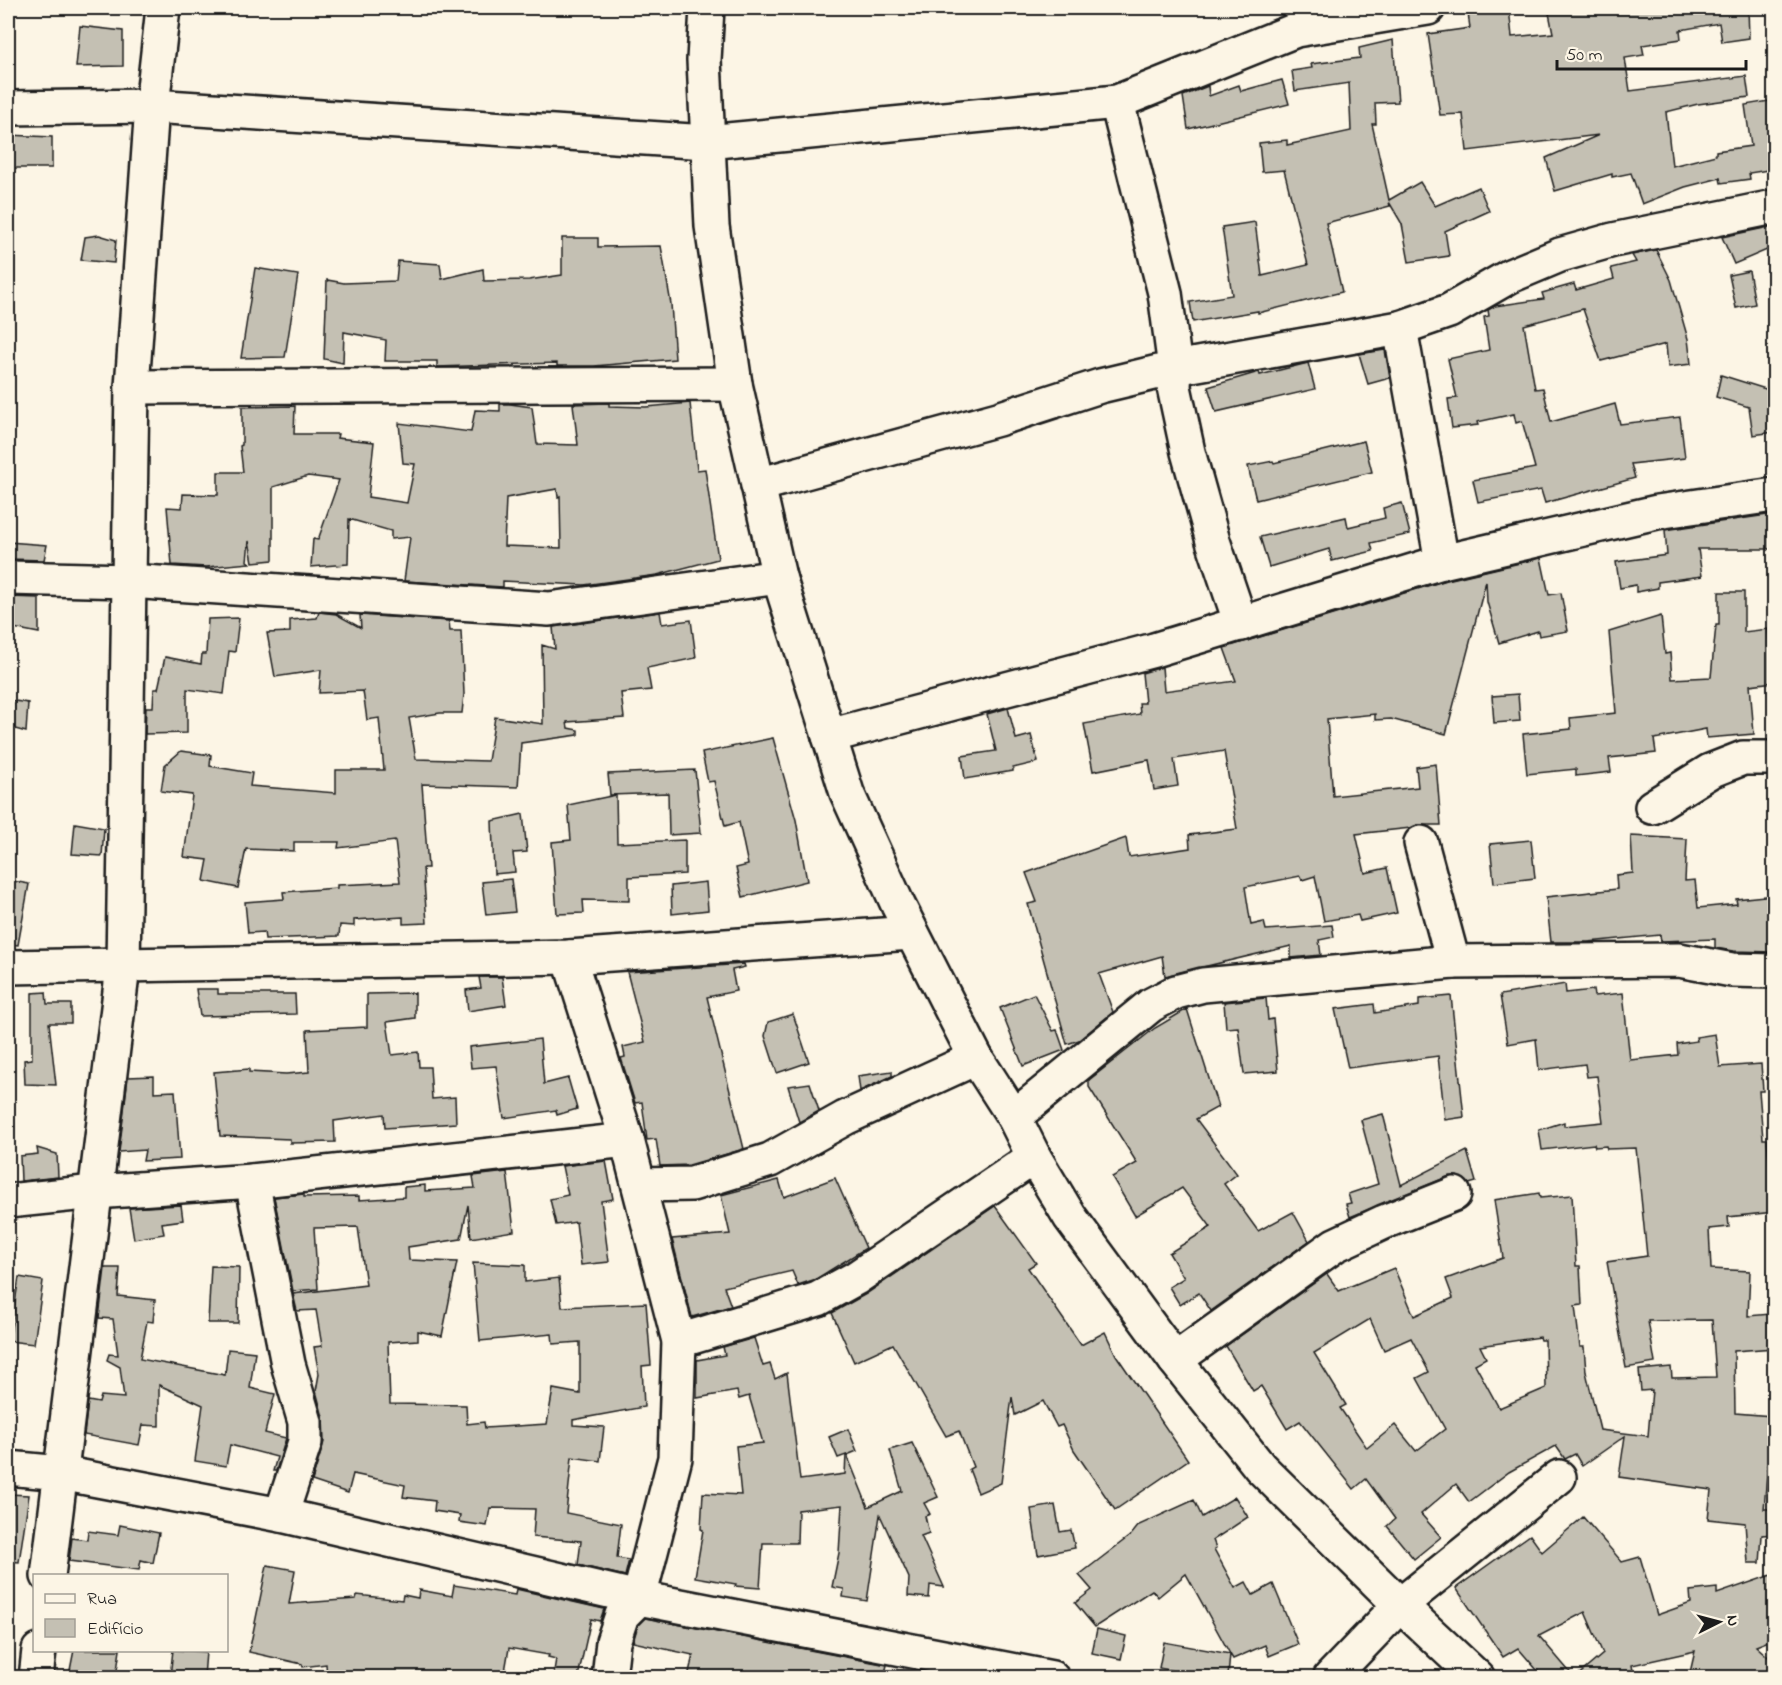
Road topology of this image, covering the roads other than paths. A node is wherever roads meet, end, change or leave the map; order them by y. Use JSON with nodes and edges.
{"nodes":[{"id":1,"x":164,"y":8,"type":"edge"},
{"id":2,"x":707,"y":8,"type":"edge"},
{"id":3,"x":1428,"y":8,"type":"edge"},
{"id":4,"x":1116,"y":102,"type":"junction"},
{"id":5,"x":152,"y":106,"type":"junction"},
{"id":6,"x":8,"y":108,"type":"edge"},
{"id":7,"x":707,"y":142,"type":"junction"},
{"id":8,"x":1774,"y":207,"type":"edge"},
{"id":9,"x":1400,"y":328,"type":"junction"},
{"id":10,"x":1175,"y":368,"type":"junction"},
{"id":11,"x":735,"y":384,"type":"junction"},
{"id":12,"x":132,"y":387,"type":"junction"},
{"id":13,"x":758,"y":485,"type":"junction"},
{"id":14,"x":1774,"y":495,"type":"edge"},
{"id":15,"x":1442,"y":562,"type":"junction"},
{"id":16,"x":779,"y":577,"type":"junction"},
{"id":17,"x":8,"y":578,"type":"edge"},
{"id":18,"x":129,"y":581,"type":"junction"},
{"id":19,"x":1241,"y":624,"type":"junction"},
{"id":20,"x":830,"y":736,"type":"junction"},
{"id":21,"x":1774,"y":758,"type":"edge"},
{"id":22,"x":1652,"y":807,"type":"dead end"},
{"id":23,"x":1421,"y":843,"type":"dead end"},
{"id":24,"x":911,"y":933,"type":"junction"},
{"id":25,"x":570,"y":957,"type":"junction"},
{"id":26,"x":1453,"y":962,"type":"junction"},
{"id":27,"x":8,"y":967,"type":"edge"},
{"id":28,"x":123,"y":967,"type":"junction"},
{"id":29,"x":1774,"y":970,"type":"edge"},
{"id":30,"x":976,"y":1058,"type":"junction"},
{"id":31,"x":1014,"y":1117,"type":"junction"},
{"id":32,"x":627,"y":1140,"type":"junction"},
{"id":33,"x":1034,"y":1157,"type":"junction"},
{"id":34,"x":252,"y":1181,"type":"junction"},
{"id":35,"x":639,"y":1185,"type":"junction"},
{"id":36,"x":95,"y":1192,"type":"junction"},
{"id":37,"x":1455,"y":1194,"type":"dead end"},
{"id":38,"x":8,"y":1201,"type":"edge"},
{"id":39,"x":680,"y":1341,"type":"junction"},
{"id":40,"x":1175,"y":1360,"type":"junction"},
{"id":41,"x":8,"y":1468,"type":"edge"},
{"id":42,"x":61,"y":1473,"type":"junction"},
{"id":43,"x":1559,"y":1477,"type":"dead end"},
{"id":44,"x":281,"y":1515,"type":"junction"},
{"id":45,"x":48,"y":1574,"type":"edge"},
{"id":46,"x":639,"y":1598,"type":"junction"},
{"id":47,"x":1400,"y":1605,"type":"junction"},
{"id":48,"x":39,"y":1652,"type":"edge"},
{"id":49,"x":36,"y":1677,"type":"edge"},
{"id":50,"x":609,"y":1677,"type":"edge"},
{"id":51,"x":1052,"y":1677,"type":"edge"},
{"id":52,"x":1330,"y":1677,"type":"edge"},
{"id":53,"x":1478,"y":1677,"type":"edge"}],
"edges":[{"from":1,"to":5,"type":"street"},
{"from":2,"to":7,"type":"street"},
{"from":3,"to":4,"type":"street"},
{"from":4,"to":7,"type":"street"},
{"from":4,"to":10,"type":"street"},
{"from":5,"to":6,"type":"street"},
{"from":5,"to":7,"type":"street"},
{"from":5,"to":12,"type":"street"},
{"from":7,"to":11,"type":"street"},
{"from":8,"to":9,"type":"street"},
{"from":9,"to":10,"type":"street"},
{"from":9,"to":15,"type":"street"},
{"from":10,"to":13,"type":"street"},
{"from":10,"to":19,"type":"street"},
{"from":11,"to":12,"type":"street"},
{"from":11,"to":13,"type":"street"},
{"from":12,"to":18,"type":"street"},
{"from":13,"to":16,"type":"street"},
{"from":14,"to":15,"type":"street"},
{"from":15,"to":19,"type":"street"},
{"from":16,"to":18,"type":"street"},
{"from":16,"to":20,"type":"street"},
{"from":17,"to":18,"type":"street"},
{"from":18,"to":28,"type":"street"},
{"from":19,"to":20,"type":"street"},
{"from":20,"to":24,"type":"street"},
{"from":21,"to":22,"type":"street"},
{"from":23,"to":26,"type":"street"},
{"from":24,"to":25,"type":"street"},
{"from":24,"to":30,"type":"street"},
{"from":25,"to":28,"type":"street"},
{"from":25,"to":32,"type":"street"},
{"from":26,"to":29,"type":"street"},
{"from":26,"to":31,"type":"street"},
{"from":27,"to":28,"type":"street"},
{"from":28,"to":36,"type":"street"},
{"from":30,"to":31,"type":"street"},
{"from":30,"to":35,"type":"street"},
{"from":31,"to":33,"type":"street"},
{"from":32,"to":34,"type":"street"},
{"from":32,"to":35,"type":"street"},
{"from":33,"to":39,"type":"street"},
{"from":33,"to":40,"type":"street"},
{"from":34,"to":36,"type":"street"},
{"from":34,"to":44,"type":"street"},
{"from":35,"to":39,"type":"street"},
{"from":36,"to":38,"type":"street"},
{"from":36,"to":42,"type":"street"},
{"from":37,"to":40,"type":"street"},
{"from":39,"to":46,"type":"street"},
{"from":40,"to":47,"type":"street"},
{"from":41,"to":42,"type":"street"},
{"from":42,"to":44,"type":"street"},
{"from":42,"to":45,"type":"street"},
{"from":43,"to":47,"type":"street"},
{"from":44,"to":46,"type":"street"},
{"from":46,"to":50,"type":"street"},
{"from":46,"to":51,"type":"street"},
{"from":47,"to":52,"type":"street"},
{"from":47,"to":53,"type":"street"},
{"from":48,"to":49,"type":"street"}]}
